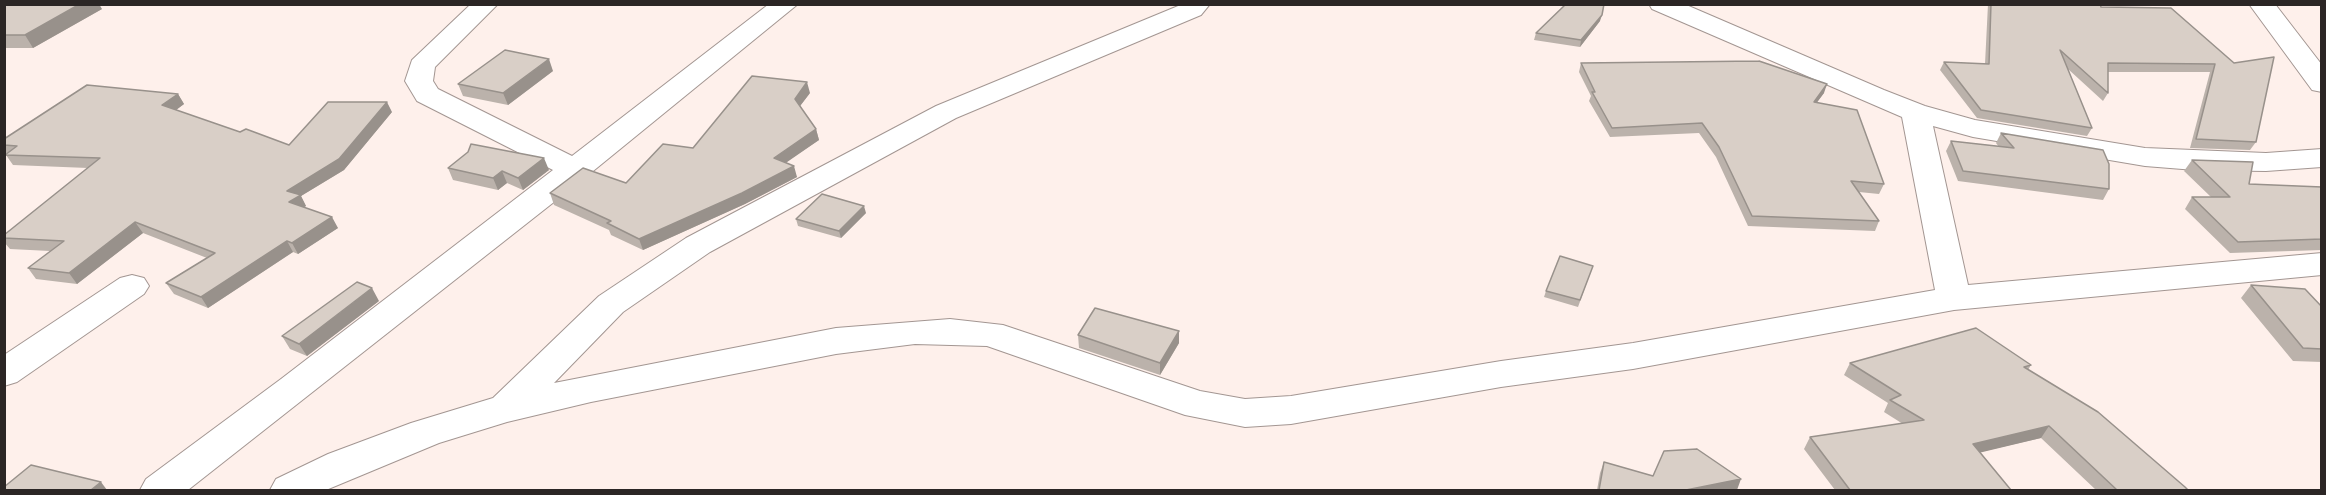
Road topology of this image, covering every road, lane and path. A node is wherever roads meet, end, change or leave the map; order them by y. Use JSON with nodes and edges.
{"nodes":[{"id":1,"x":486,"y":4,"type":"edge"},
{"id":2,"x":786,"y":4,"type":"edge"},
{"id":3,"x":1198,"y":4,"type":"edge"},
{"id":4,"x":1661,"y":4,"type":"edge"},
{"id":5,"x":2261,"y":4,"type":"edge"},
{"id":6,"x":2322,"y":84,"type":"edge"},
{"id":7,"x":1915,"y":112,"type":"junction"},
{"id":8,"x":2322,"y":158,"type":"edge"},
{"id":9,"x":576,"y":170,"type":"junction"},
{"id":10,"x":2322,"y":264,"type":"edge"},
{"id":11,"x":132,"y":285,"type":"dead end"},
{"id":12,"x":1954,"y":298,"type":"junction"},
{"id":13,"x":4,"y":373,"type":"edge"},
{"id":14,"x":506,"y":408,"type":"junction"},
{"id":15,"x":160,"y":490,"type":"edge"},
{"id":16,"x":290,"y":490,"type":"edge"}],
"edges":[{"from":1,"to":9,"type":"street"},
{"from":2,"to":9,"type":"street"},
{"from":3,"to":14,"type":"street"},
{"from":4,"to":7,"type":"street"},
{"from":5,"to":6,"type":"street"},
{"from":7,"to":8,"type":"street"},
{"from":7,"to":12,"type":"street"},
{"from":9,"to":15,"type":"street"},
{"from":10,"to":12,"type":"street"},
{"from":11,"to":13,"type":"street"},
{"from":12,"to":14,"type":"street"},
{"from":14,"to":16,"type":"street"}]}
